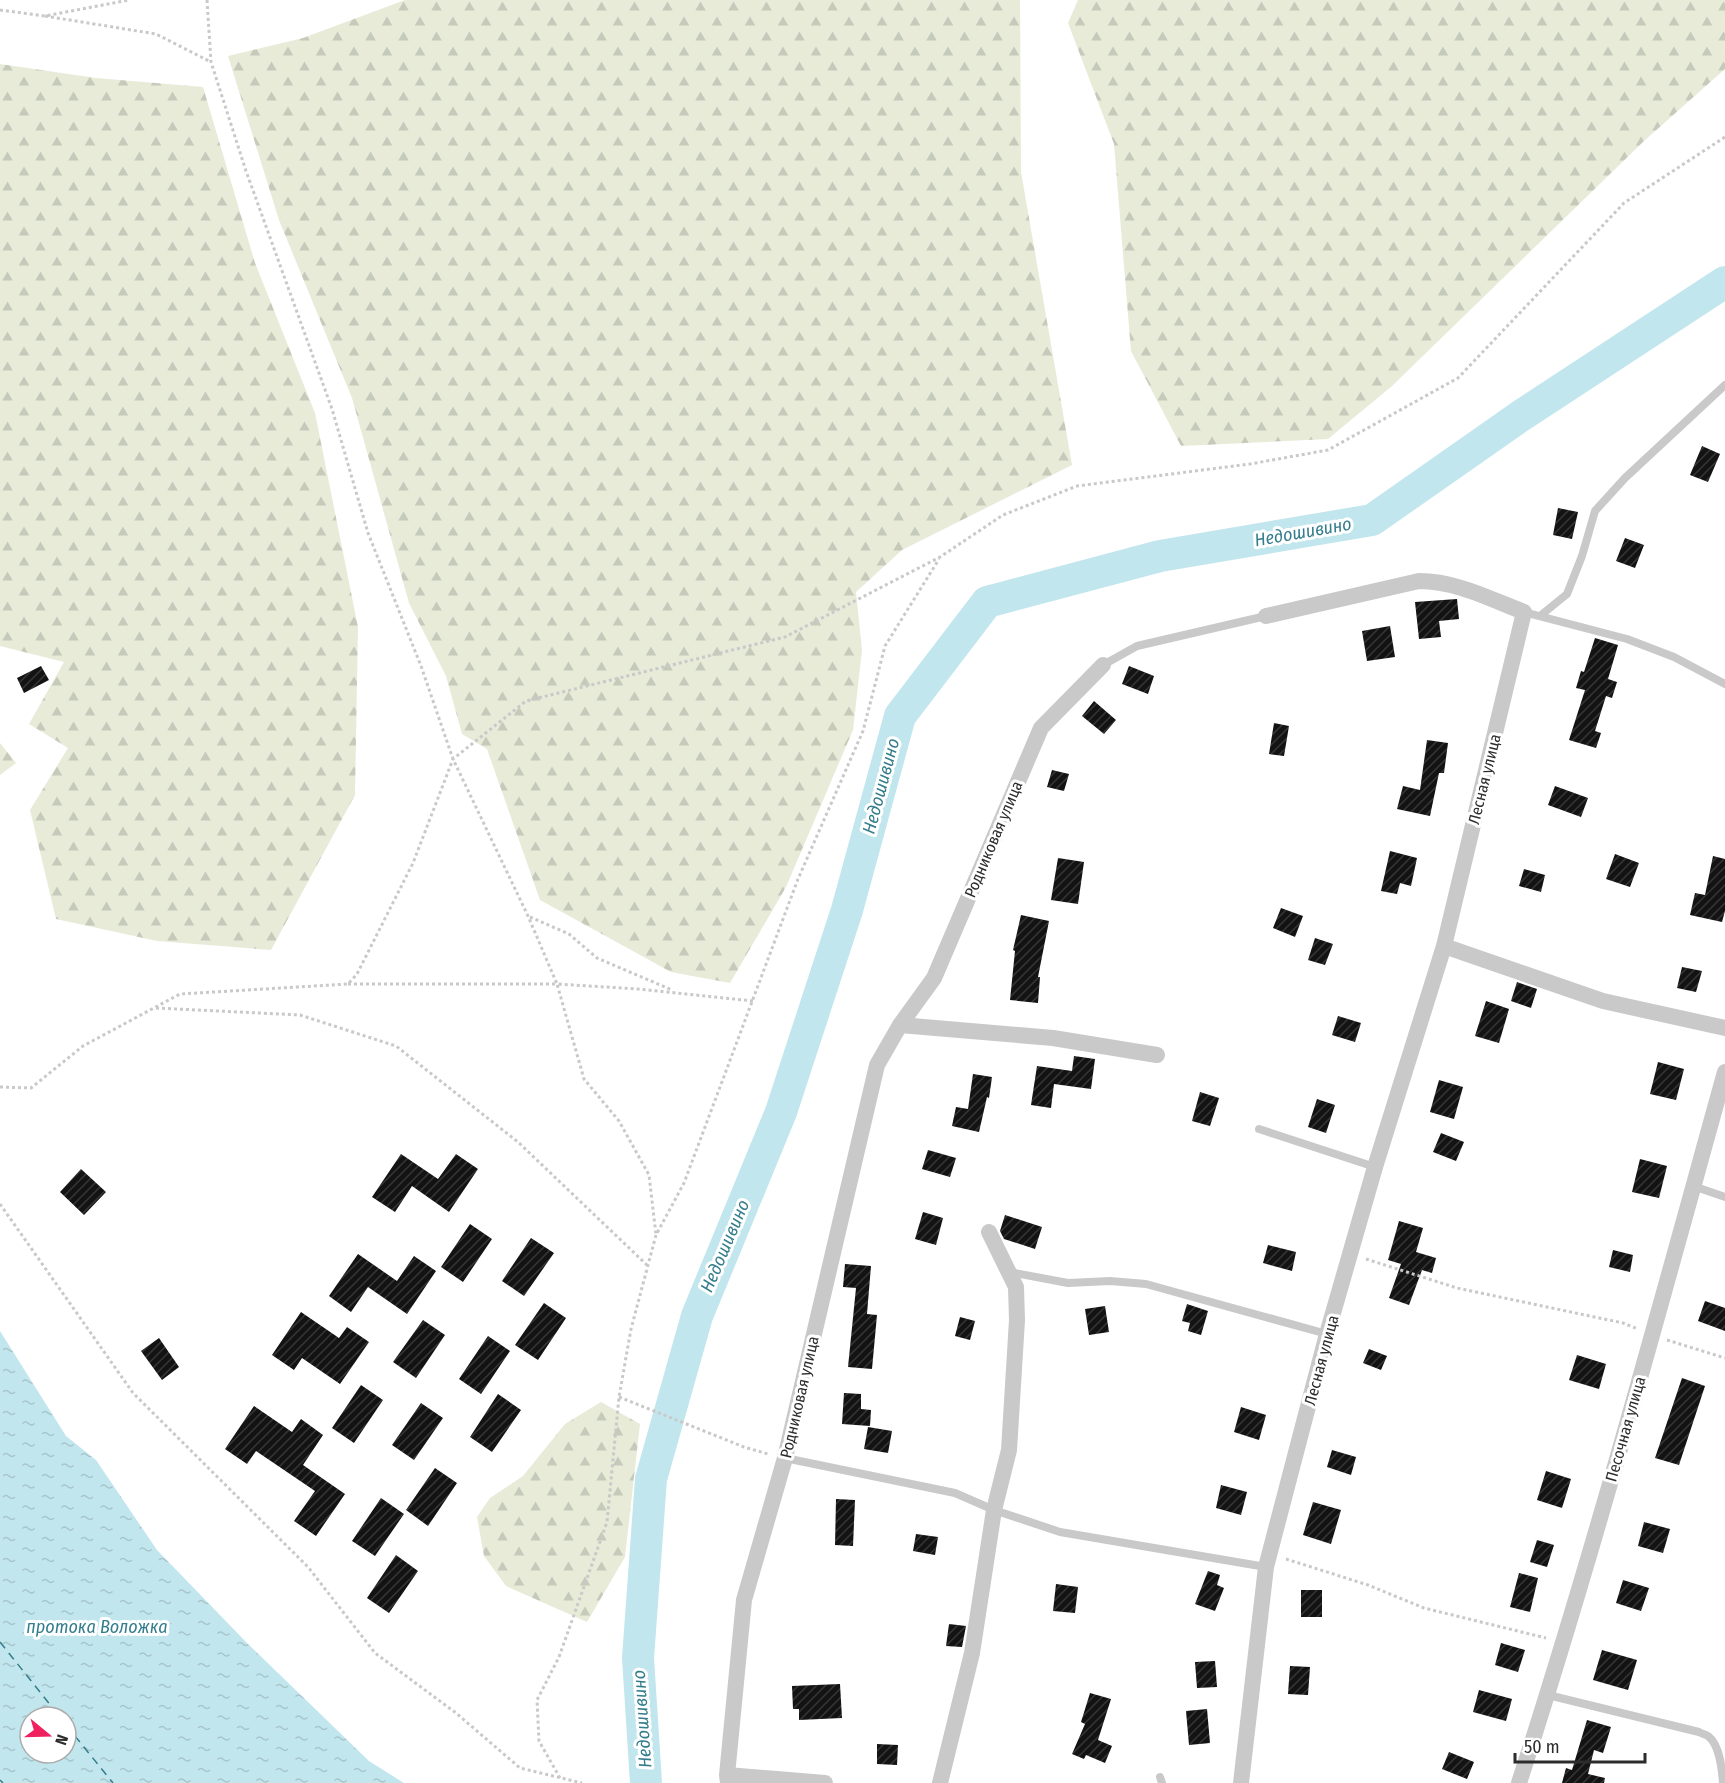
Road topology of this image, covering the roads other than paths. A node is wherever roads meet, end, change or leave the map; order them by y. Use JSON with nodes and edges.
{"nodes":[{"id":1,"x":1725,"y":385,"type":"edge"},
{"id":2,"x":1532,"y":614,"type":"junction"},
{"id":3,"x":1266,"y":616,"type":"joint"},
{"id":4,"x":1103,"y":665,"type":"joint"},
{"id":5,"x":1725,"y":684,"type":"edge"},
{"id":6,"x":1444,"y":946,"type":"junction"},
{"id":7,"x":900,"y":1025,"type":"junction"},
{"id":8,"x":1725,"y":1028,"type":"edge"},
{"id":9,"x":1157,"y":1055,"type":"dead end"},
{"id":10,"x":1725,"y":1072,"type":"edge"},
{"id":11,"x":1258,"y":1128,"type":"dead end"},
{"id":12,"x":1376,"y":1167,"type":"junction"},
{"id":13,"x":1693,"y":1186,"type":"junction"},
{"id":14,"x":1725,"y":1197,"type":"edge"},
{"id":15,"x":989,"y":1232,"type":"dead end"},
{"id":16,"x":1008,"y":1272,"type":"junction"},
{"id":17,"x":1327,"y":1335,"type":"junction"},
{"id":18,"x":785,"y":1458,"type":"junction"},
{"id":19,"x":994,"y":1510,"type":"junction"},
{"id":20,"x":1268,"y":1560,"type":"junction"},
{"id":21,"x":1548,"y":1695,"type":"junction"},
{"id":22,"x":728,"y":1779,"type":"edge"},
{"id":23,"x":825,"y":1783,"type":"edge"},
{"id":24,"x":940,"y":1783,"type":"edge"},
{"id":25,"x":1241,"y":1783,"type":"edge"},
{"id":26,"x":1519,"y":1783,"type":"edge"},
{"id":27,"x":1723,"y":1783,"type":"edge"}],
"edges":[{"from":1,"to":2,"type":"lane"},
{"from":2,"to":3,"type":"street"},
{"from":2,"to":5,"type":"lane"},
{"from":2,"to":6,"type":"street","name":"Лесная улица"},
{"from":3,"to":4,"type":"lane"},
{"from":4,"to":7,"type":"street","name":"Родниковая улица"},
{"from":6,"to":8,"type":"street"},
{"from":6,"to":12,"type":"street","name":"Лесная улица"},
{"from":7,"to":9,"type":"street"},
{"from":7,"to":18,"type":"street","name":"Родниковая улица"},
{"from":10,"to":13,"type":"street","name":"Песочная улица"},
{"from":11,"to":12,"type":"lane"},
{"from":12,"to":17,"type":"street","name":"Лесная улица"},
{"from":13,"to":14,"type":"lane"},
{"from":13,"to":21,"type":"street","name":"Песочная улица"},
{"from":15,"to":16,"type":"street"},
{"from":16,"to":17,"type":"lane"},
{"from":16,"to":19,"type":"street"},
{"from":17,"to":20,"type":"street","name":"Лесная улица"},
{"from":18,"to":19,"type":"lane"},
{"from":18,"to":22,"type":"street","name":"Родниковая улица"},
{"from":19,"to":20,"type":"lane"},
{"from":19,"to":24,"type":"street"},
{"from":20,"to":25,"type":"street","name":"Лесная улица"},
{"from":21,"to":26,"type":"street","name":"Песочная улица"},
{"from":21,"to":27,"type":"lane"},
{"from":22,"to":23,"type":"street","name":"Родниковая улица"}]}
